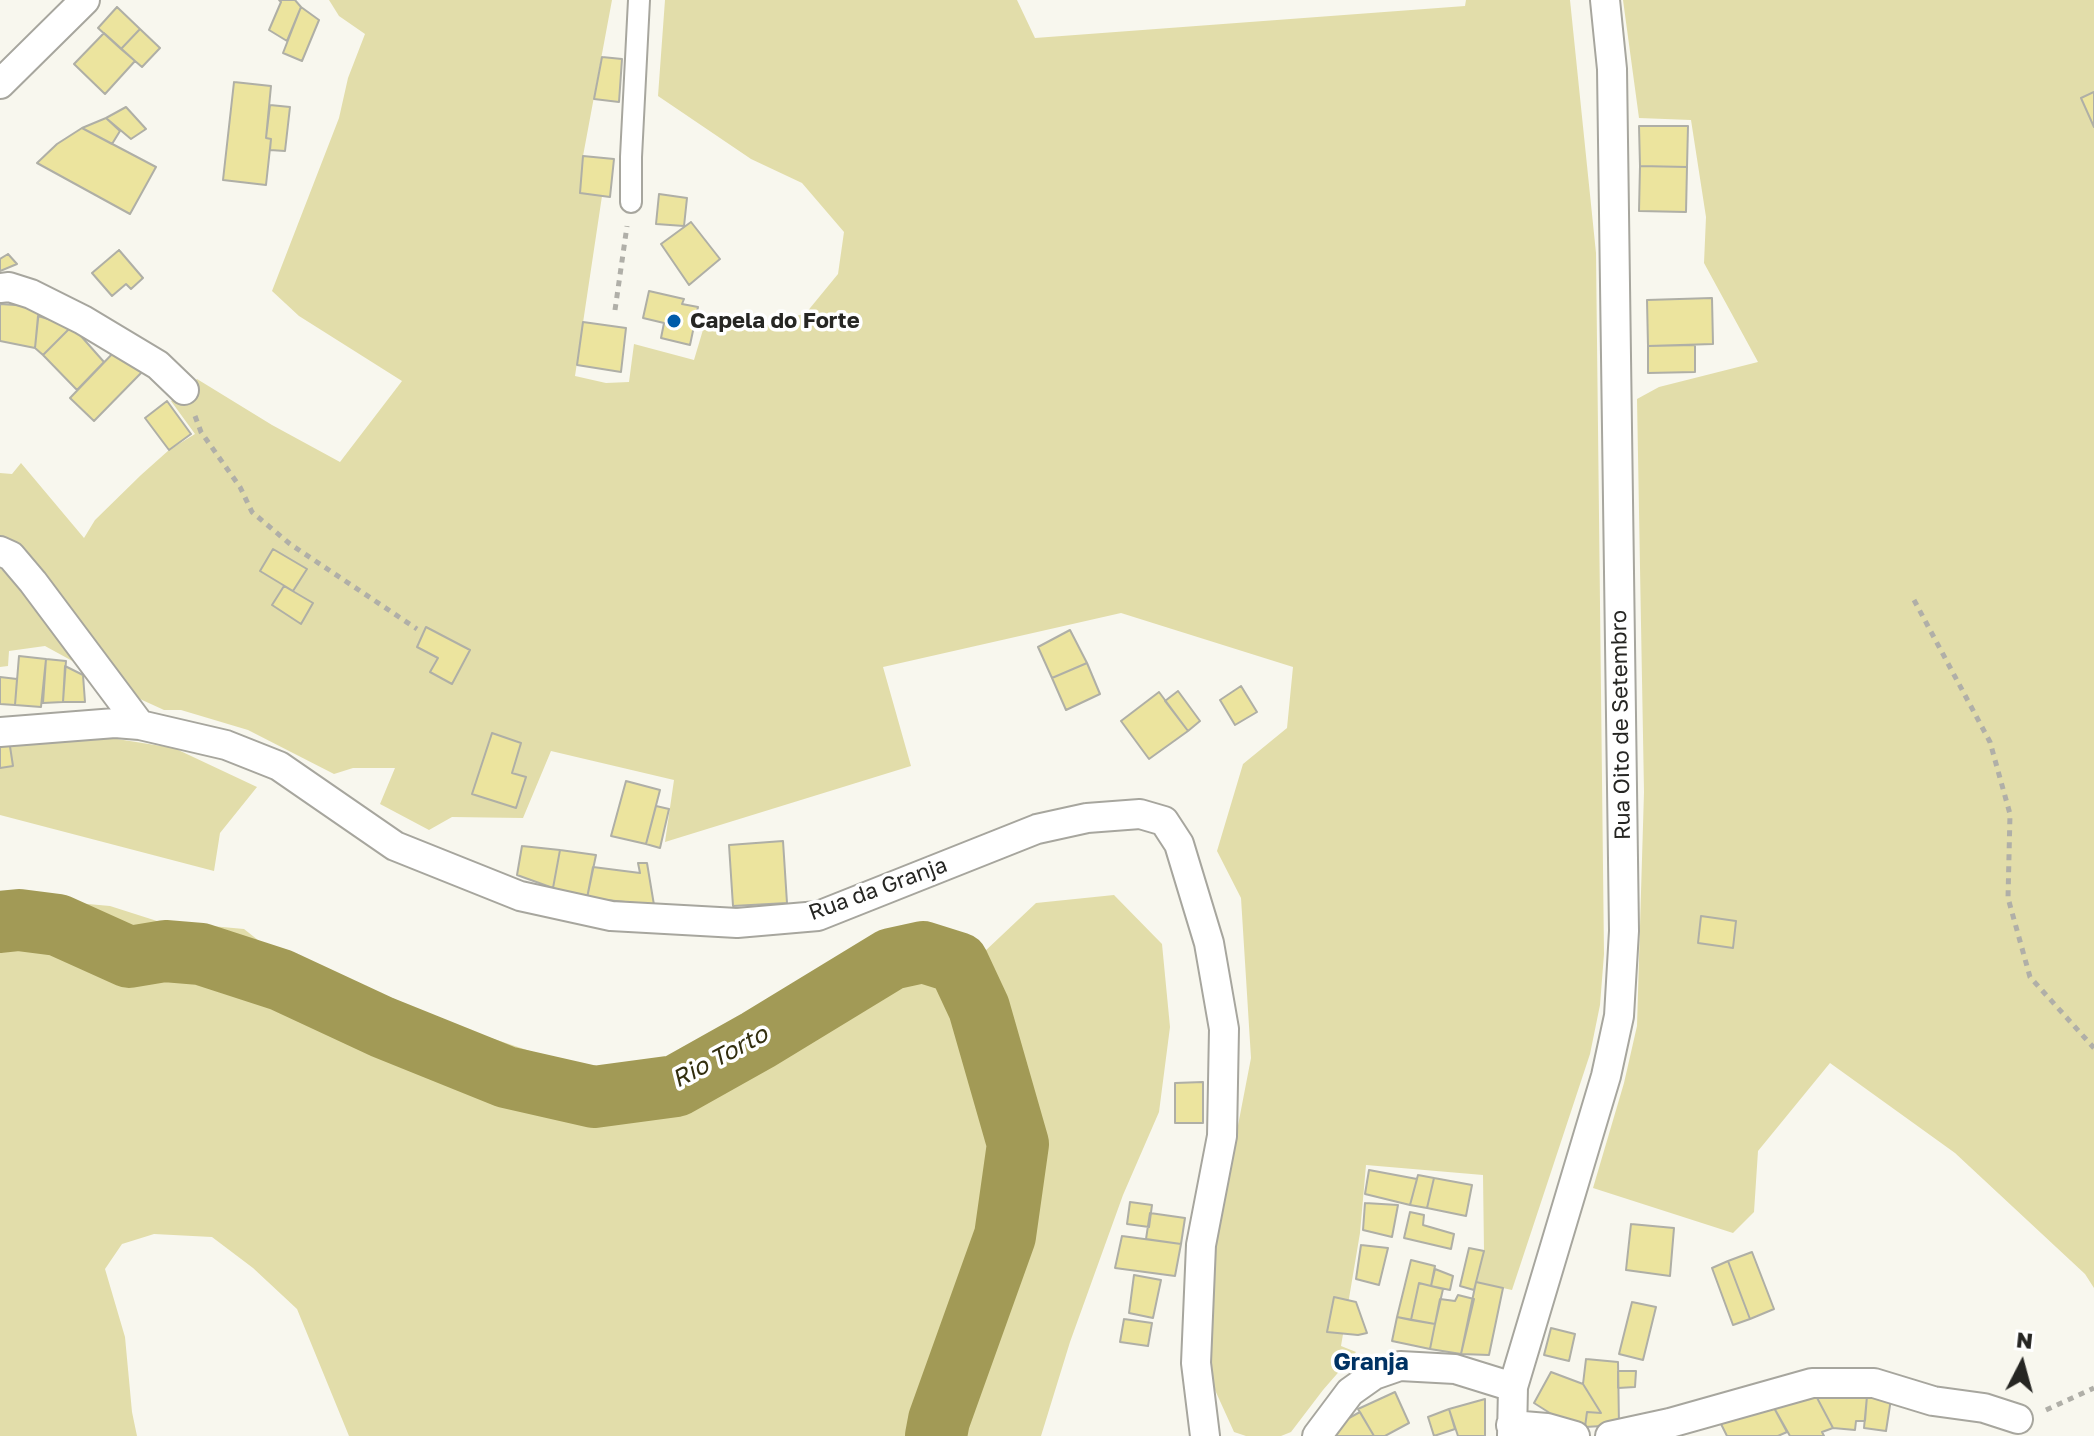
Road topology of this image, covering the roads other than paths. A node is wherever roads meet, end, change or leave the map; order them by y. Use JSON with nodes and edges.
{"nodes":[{"id":1,"x":85,"y":0,"type":"edge"},
{"id":2,"x":639,"y":0,"type":"edge"},
{"id":3,"x":1605,"y":0,"type":"edge"},
{"id":4,"x":0,"y":84,"type":"edge"},
{"id":5,"x":631,"y":202,"type":"road end"},
{"id":6,"x":0,"y":288,"type":"edge"},
{"id":7,"x":184,"y":390,"type":"road end"},
{"id":8,"x":0,"y":551,"type":"edge"},
{"id":9,"x":140,"y":725,"type":"junction"},
{"id":10,"x":0,"y":732,"type":"edge"},
{"id":11,"x":1513,"y":1387,"type":"junction"},
{"id":12,"x":2018,"y":1419,"type":"road end"},
{"id":13,"x":1511,"y":1431,"type":"edge"},
{"id":14,"x":1205,"y":1436,"type":"edge"},
{"id":15,"x":1317,"y":1436,"type":"edge"},
{"id":16,"x":1575,"y":1436,"type":"edge"},
{"id":17,"x":1610,"y":1436,"type":"edge"}],
"edges":[{"from":1,"to":4,"type":"street"},
{"from":2,"to":5,"type":"street"},
{"from":3,"to":11,"type":"street","name":"Rua Oito de Setembro"},
{"from":6,"to":7,"type":"street"},
{"from":8,"to":9,"type":"street"},
{"from":9,"to":10,"type":"street","name":"Rua da Granja"},
{"from":9,"to":14,"type":"street","name":"Rua da Granja"},
{"from":11,"to":13,"type":"street","name":"Rua Oito de Setembro"},
{"from":11,"to":15,"type":"street"},
{"from":12,"to":17,"type":"street"},
{"from":13,"to":16,"type":"street"}]}
